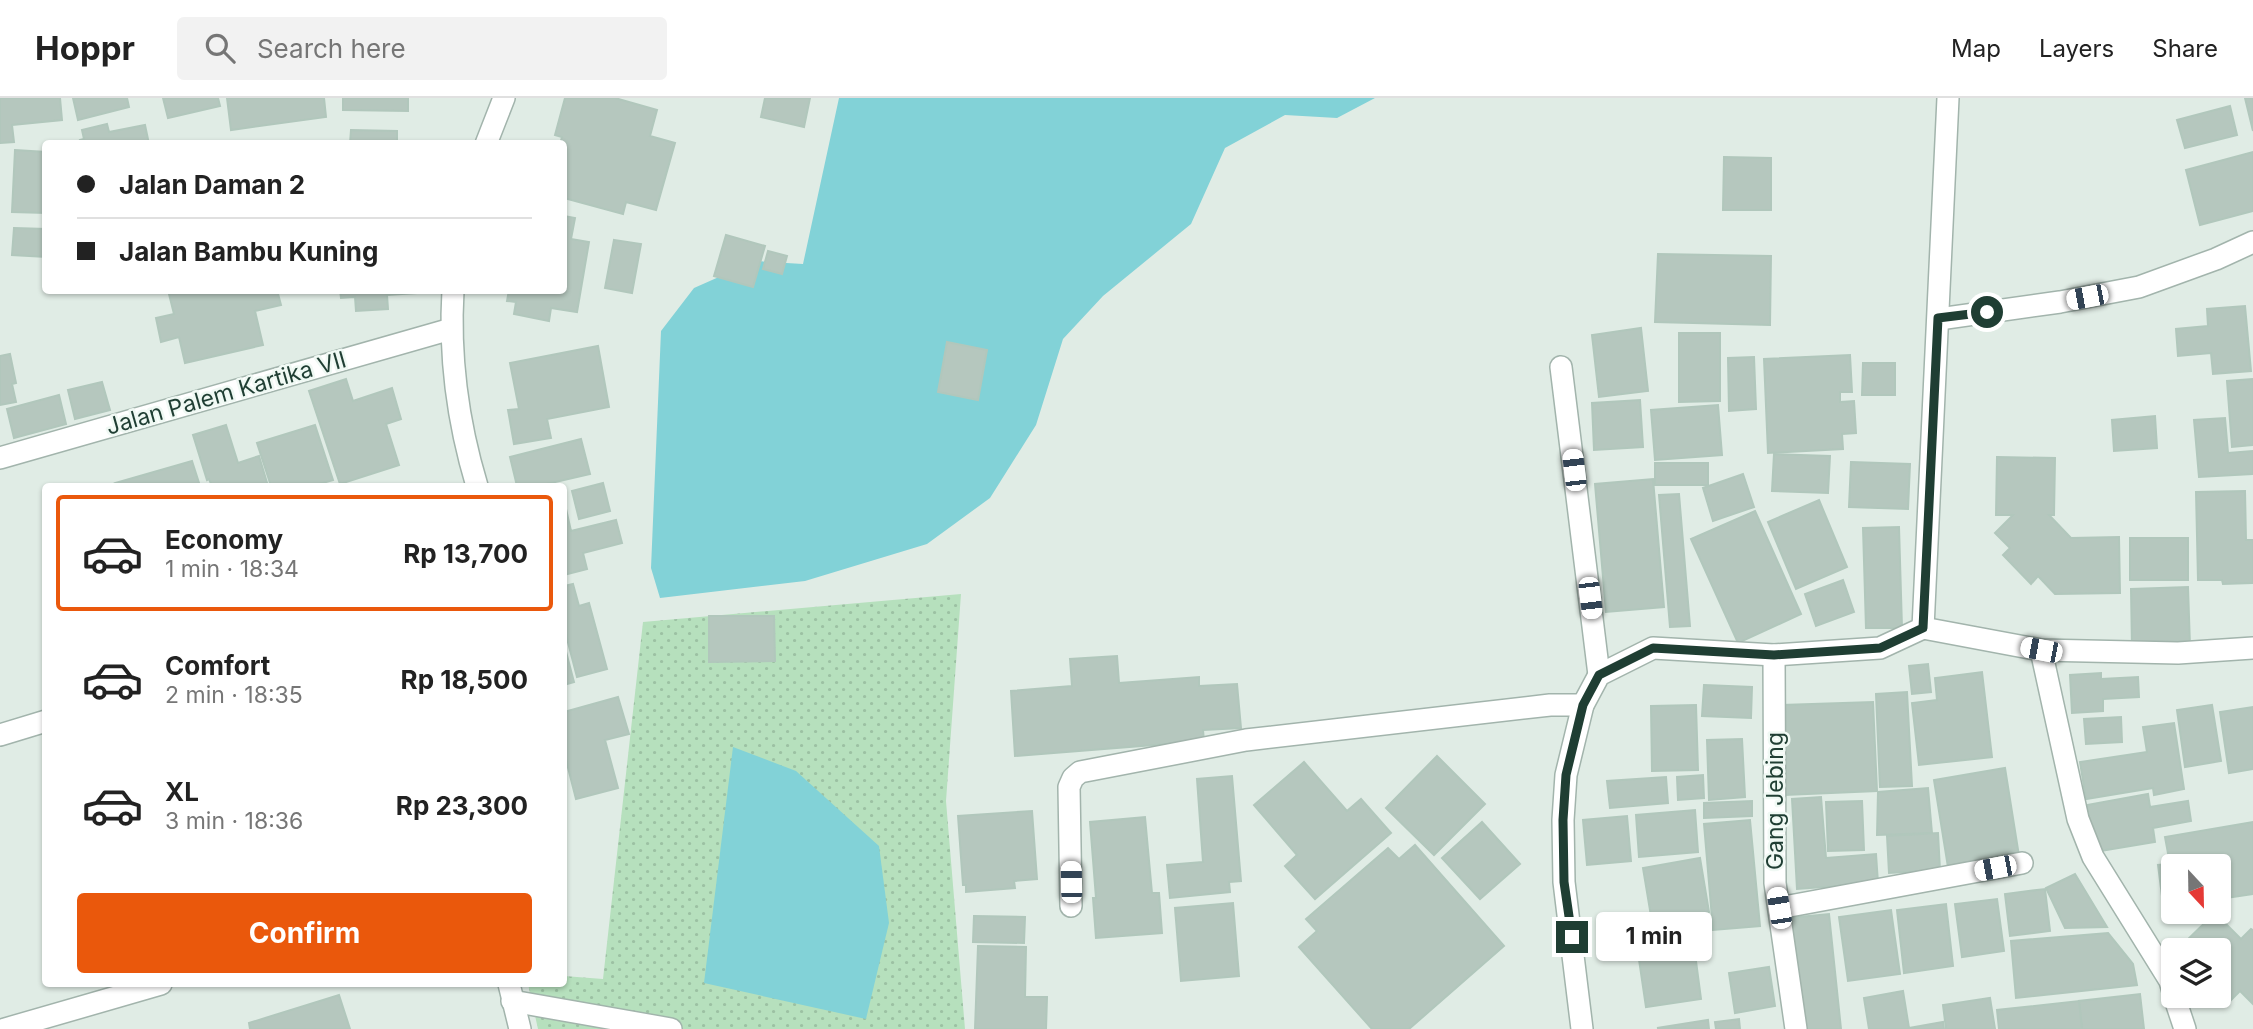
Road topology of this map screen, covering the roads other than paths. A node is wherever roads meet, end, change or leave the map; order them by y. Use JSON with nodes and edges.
{"nodes":[{"id":1,"x":504,"y":98,"type":"edge"},
{"id":2,"x":1948,"y":98,"type":"edge"},
{"id":3,"x":488,"y":140,"type":"edge"},
{"id":4,"x":2253,"y":242,"type":"edge"},
{"id":5,"x":453,"y":294,"type":"edge"},
{"id":6,"x":1938,"y":318,"type":"junction"},
{"id":7,"x":451,"y":329,"type":"junction"},
{"id":8,"x":1561,"y":368,"type":"dead end"},
{"id":9,"x":0,"y":458,"type":"edge"},
{"id":10,"x":476,"y":483,"type":"edge"},
{"id":11,"x":1923,"y":628,"type":"junction"},
{"id":12,"x":2253,"y":648,"type":"edge"},
{"id":13,"x":2041,"y":650,"type":"junction"},
{"id":14,"x":1774,"y":655,"type":"junction"},
{"id":15,"x":1599,"y":675,"type":"junction"},
{"id":16,"x":1583,"y":705,"type":"junction"},
{"id":17,"x":42,"y":722,"type":"edge"},
{"id":18,"x":0,"y":735,"type":"edge"},
{"id":19,"x":2022,"y":863,"type":"dead end"},
{"id":20,"x":1071,"y":906,"type":"dead end"},
{"id":21,"x":1779,"y":908,"type":"junction"},
{"id":22,"x":2161,"y":967,"type":"edge"},
{"id":23,"x":151,"y":987,"type":"edge"},
{"id":24,"x":511,"y":993,"type":"edge"},
{"id":25,"x":2178,"y":1008,"type":"edge"},
{"id":26,"x":5,"y":1029,"type":"edge"},
{"id":27,"x":520,"y":1029,"type":"edge"},
{"id":28,"x":671,"y":1029,"type":"edge"},
{"id":29,"x":1582,"y":1029,"type":"edge"},
{"id":30,"x":1796,"y":1029,"type":"edge"},
{"id":31,"x":2185,"y":1029,"type":"edge"}],
"edges":[{"from":1,"to":3,"type":"street"},
{"from":2,"to":6,"type":"street"},
{"from":4,"to":6,"type":"street"},
{"from":5,"to":7,"type":"street"},
{"from":6,"to":11,"type":"street"},
{"from":7,"to":9,"type":"street","name":"Jalan Palem Kartika VII"},
{"from":7,"to":10,"type":"street"},
{"from":8,"to":15,"type":"street"},
{"from":11,"to":13,"type":"street"},
{"from":11,"to":14,"type":"street"},
{"from":12,"to":13,"type":"street"},
{"from":13,"to":22,"type":"street"},
{"from":14,"to":15,"type":"street"},
{"from":14,"to":21,"type":"street","name":"Gang Jebing"},
{"from":15,"to":16,"type":"street"},
{"from":16,"to":20,"type":"street"},
{"from":16,"to":29,"type":"street"},
{"from":17,"to":18,"type":"street"},
{"from":19,"to":21,"type":"street"},
{"from":21,"to":30,"type":"street","name":"Gang Jebing"},
{"from":23,"to":26,"type":"street"},
{"from":24,"to":27,"type":"street"},
{"from":24,"to":28,"type":"street"},
{"from":25,"to":31,"type":"street"}]}
